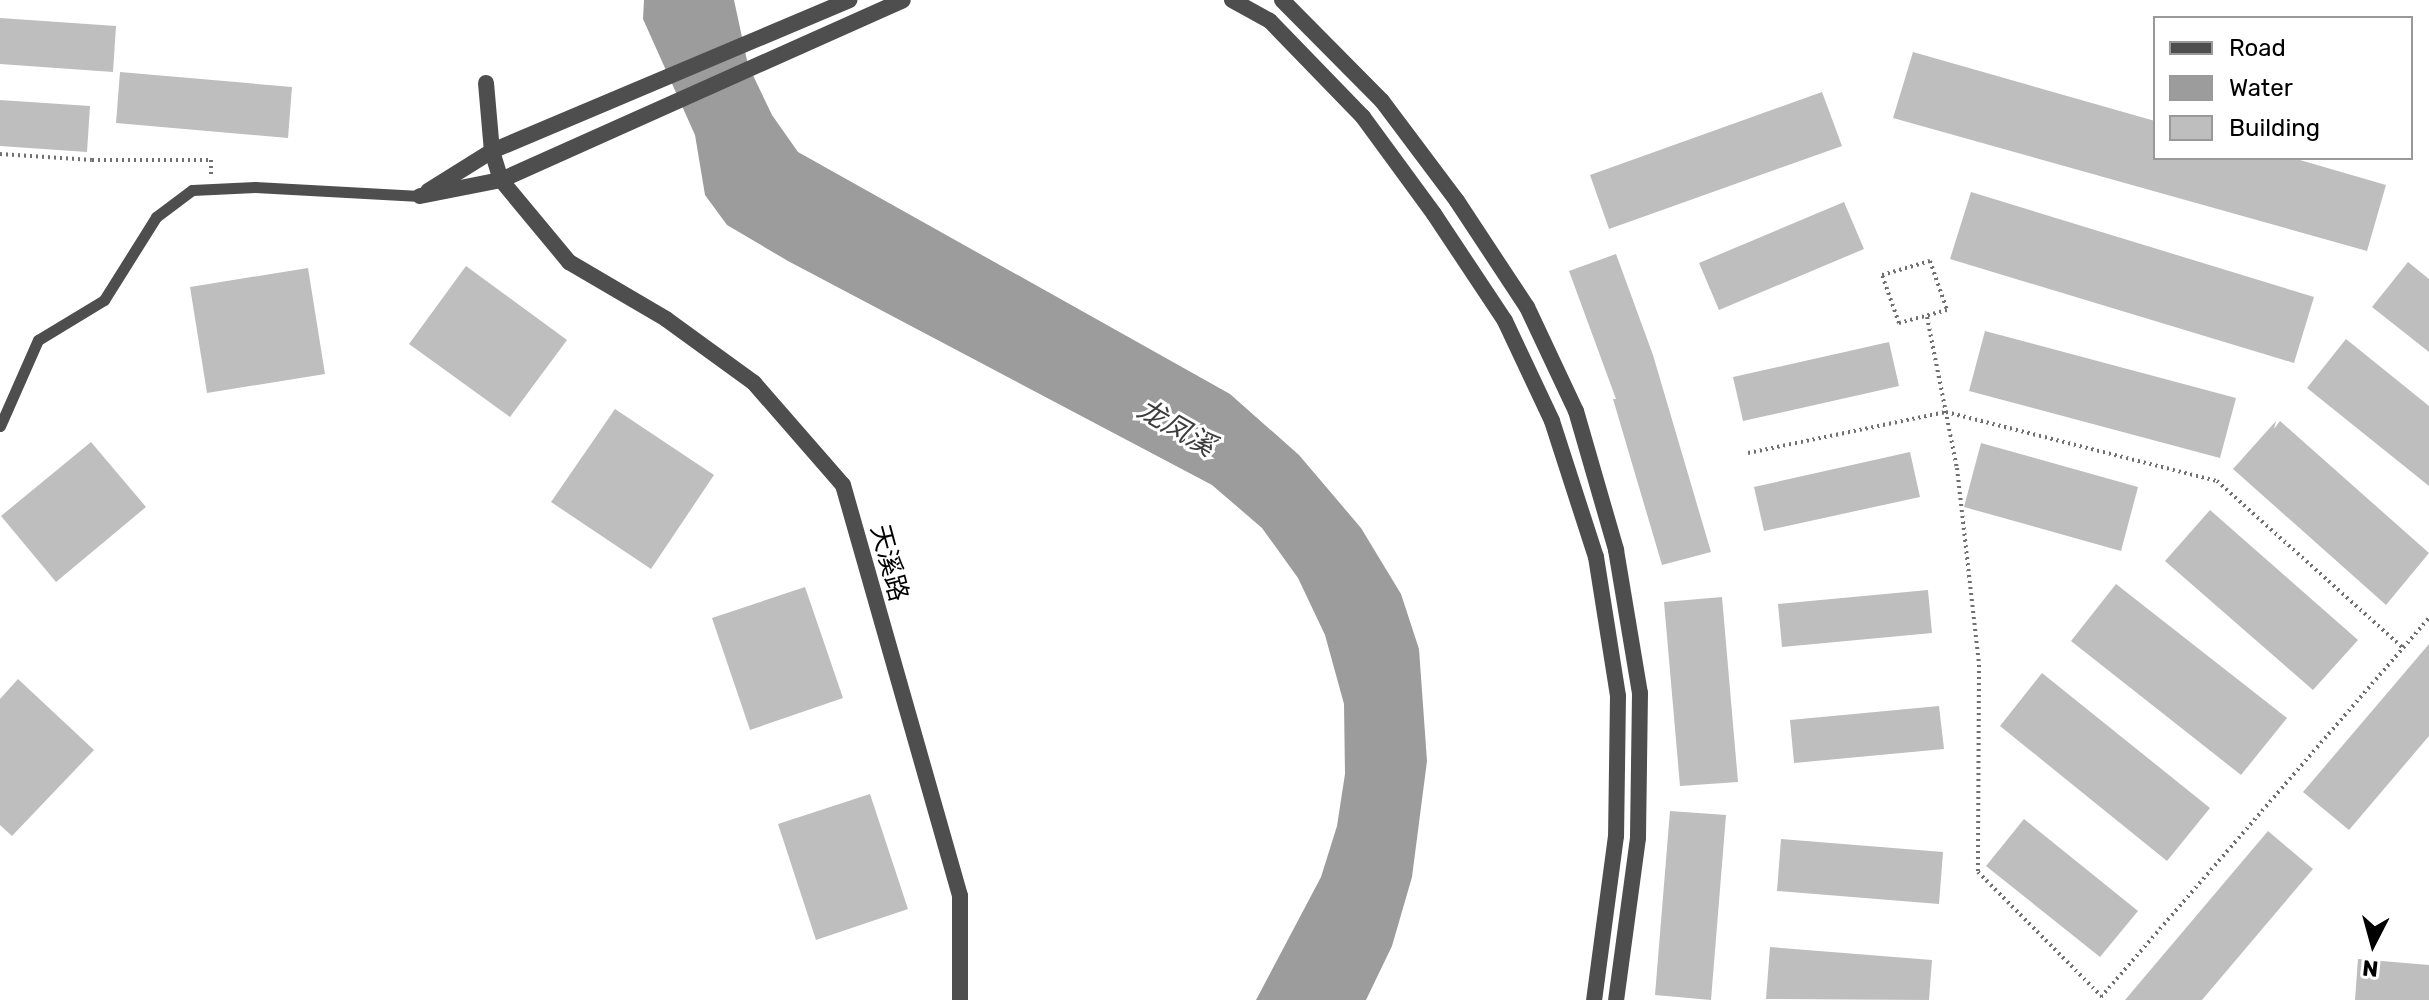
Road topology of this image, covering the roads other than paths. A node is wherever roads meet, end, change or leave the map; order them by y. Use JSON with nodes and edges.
{"nodes":[{"id":1,"x":849,"y":0,"type":"edge"},
{"id":2,"x":903,"y":0,"type":"edge"},
{"id":3,"x":1232,"y":0,"type":"edge"},
{"id":4,"x":1282,"y":0,"type":"edge"},
{"id":5,"x":486,"y":83,"type":"dead end"},
{"id":6,"x":492,"y":151,"type":"junction"},
{"id":7,"x":501,"y":180,"type":"junction"},
{"id":8,"x":420,"y":196,"type":"junction"},
{"id":9,"x":0,"y":426,"type":"edge"},
{"id":10,"x":960,"y":1000,"type":"edge"},
{"id":11,"x":1594,"y":1000,"type":"edge"},
{"id":12,"x":1616,"y":1000,"type":"edge"}],
"edges":[{"from":1,"to":6,"type":"street"},
{"from":2,"to":7,"type":"street"},
{"from":3,"to":11,"type":"street"},
{"from":4,"to":12,"type":"street"},
{"from":5,"to":6,"type":"street"},
{"from":6,"to":7,"type":"street"},
{"from":6,"to":8,"type":"street"},
{"from":7,"to":8,"type":"street"},
{"from":7,"to":10,"type":"street","name":"天溪路"},
{"from":8,"to":9,"type":"lane"}]}
